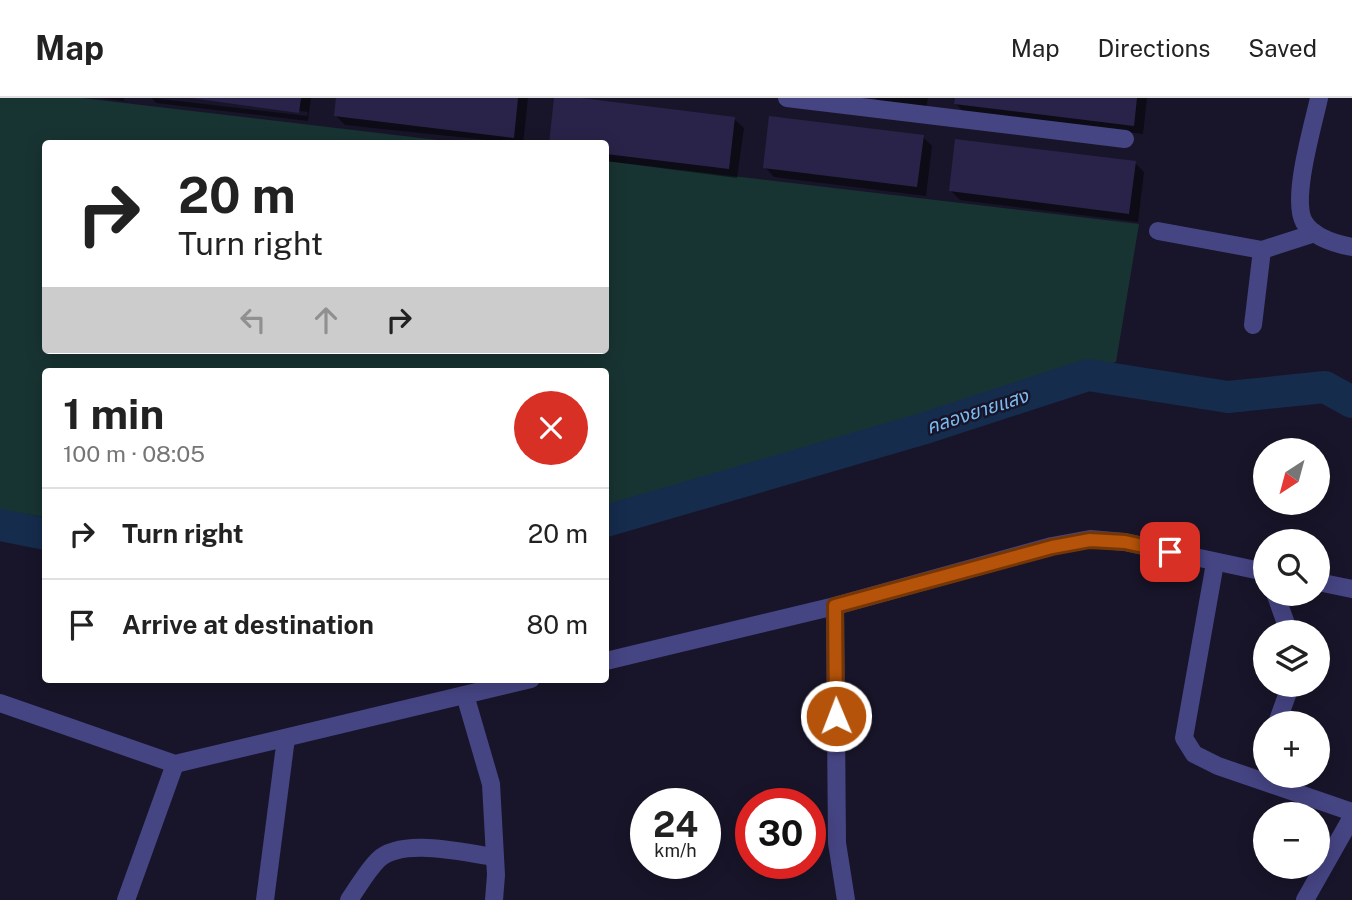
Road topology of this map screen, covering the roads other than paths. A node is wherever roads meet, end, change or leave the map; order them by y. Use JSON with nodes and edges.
{"nodes":[{"id":1,"x":787,"y":98,"type":"edge"},
{"id":2,"x":1319,"y":98,"type":"edge"},
{"id":3,"x":1125,"y":139,"type":"dead end"},
{"id":4,"x":1158,"y":231,"type":"dead end"},
{"id":5,"x":1315,"y":233,"type":"junction"},
{"id":6,"x":1352,"y":247,"type":"edge"},
{"id":7,"x":1262,"y":250,"type":"junction"},
{"id":8,"x":1253,"y":325,"type":"dead end"},
{"id":9,"x":1215,"y":563,"type":"junction"},
{"id":10,"x":1253,"y":570,"type":"edge"},
{"id":11,"x":1330,"y":584,"type":"edge"},
{"id":12,"x":1352,"y":589,"type":"edge"},
{"id":13,"x":835,"y":606,"type":"junction"},
{"id":14,"x":609,"y":660,"type":"edge"},
{"id":15,"x":514,"y":683,"type":"edge"},
{"id":16,"x":464,"y":695,"type":"junction"},
{"id":17,"x":0,"y":703,"type":"edge"},
{"id":18,"x":286,"y":738,"type":"junction"},
{"id":19,"x":175,"y":764,"type":"junction"},
{"id":20,"x":1352,"y":814,"type":"edge"},
{"id":21,"x":494,"y":857,"type":"junction"},
{"id":22,"x":840,"y":898,"type":"edge"},
{"id":23,"x":127,"y":900,"type":"edge"},
{"id":24,"x":265,"y":900,"type":"edge"},
{"id":25,"x":349,"y":900,"type":"edge"},
{"id":26,"x":494,"y":900,"type":"edge"},
{"id":27,"x":1305,"y":900,"type":"edge"}],
"edges":[{"from":1,"to":3,"type":"street"},
{"from":2,"to":5,"type":"street"},
{"from":4,"to":7,"type":"street"},
{"from":5,"to":6,"type":"street"},
{"from":5,"to":7,"type":"street"},
{"from":7,"to":8,"type":"street"},
{"from":9,"to":10,"type":"street"},
{"from":9,"to":13,"type":"street"},
{"from":9,"to":20,"type":"street"},
{"from":11,"to":12,"type":"street"},
{"from":13,"to":14,"type":"street"},
{"from":13,"to":22,"type":"street"},
{"from":15,"to":16,"type":"street"},
{"from":16,"to":18,"type":"street"},
{"from":16,"to":21,"type":"street"},
{"from":17,"to":19,"type":"street"},
{"from":18,"to":19,"type":"street"},
{"from":18,"to":24,"type":"street"},
{"from":19,"to":23,"type":"street"},
{"from":20,"to":27,"type":"street"},
{"from":21,"to":25,"type":"street"},
{"from":21,"to":26,"type":"street"}]}
